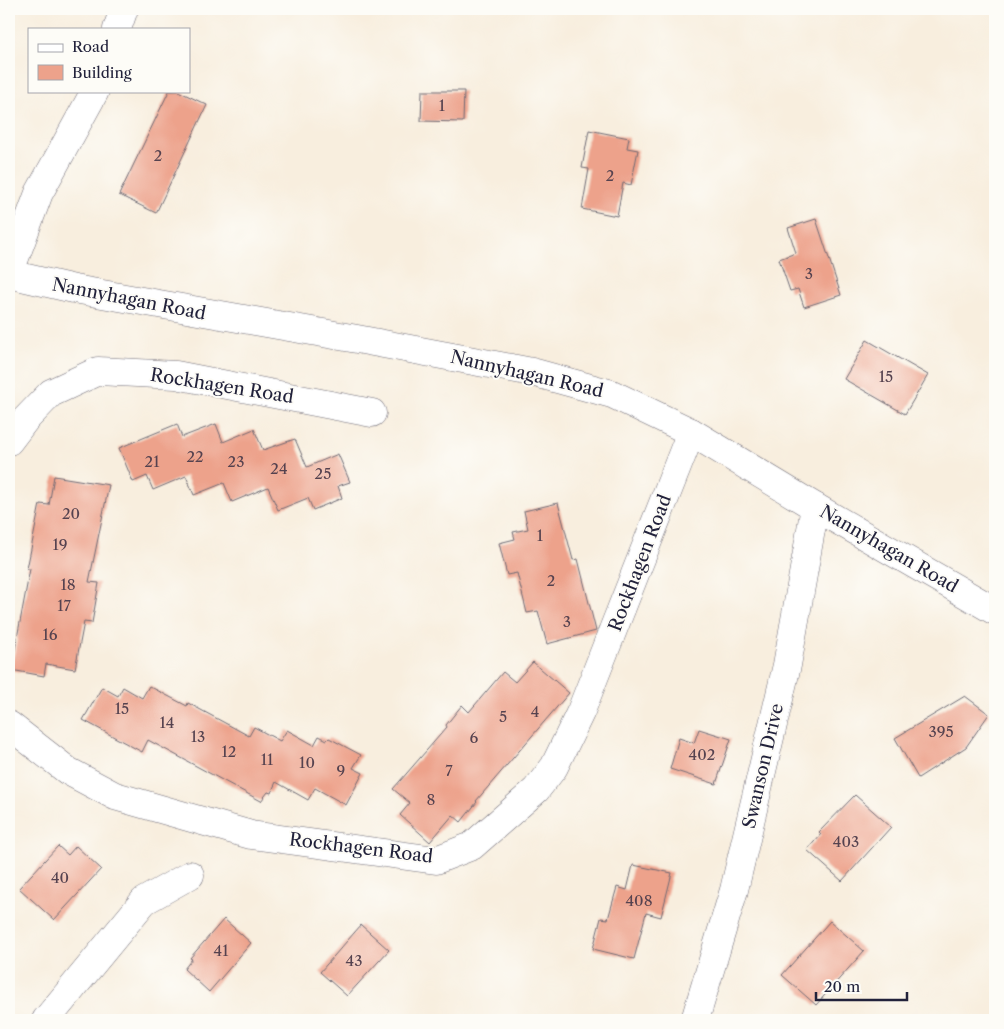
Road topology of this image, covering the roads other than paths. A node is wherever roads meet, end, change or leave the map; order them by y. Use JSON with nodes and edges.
{"nodes":[{"id":1,"x":124,"y":9,"type":"edge"},
{"id":2,"x":117,"y":28,"type":"edge"},
{"id":3,"x":94,"y":92,"type":"edge"},
{"id":4,"x":9,"y":274,"type":"edge"},
{"id":5,"x":372,"y":413,"type":"dead end"},
{"id":6,"x":691,"y":432,"type":"junction"},
{"id":7,"x":9,"y":441,"type":"edge"},
{"id":8,"x":815,"y":507,"type":"junction"},
{"id":9,"x":990,"y":602,"type":"edge"},
{"id":10,"x":9,"y":725,"type":"edge"},
{"id":11,"x":190,"y":875,"type":"dead end"},
{"id":12,"x":46,"y":1020,"type":"edge"},
{"id":13,"x":695,"y":1020,"type":"edge"}],
"edges":[{"from":1,"to":2,"type":"street"},
{"from":3,"to":4,"type":"street"},
{"from":4,"to":6,"type":"street","name":"Nannyhagan Road"},
{"from":5,"to":7,"type":"street","name":"Rockhagen Road"},
{"from":6,"to":8,"type":"street","name":"Nannyhagan Road"},
{"from":6,"to":10,"type":"street","name":"Rockhagen Road"},
{"from":8,"to":9,"type":"street","name":"Nannyhagan Road"},
{"from":8,"to":13,"type":"street","name":"Swanson Drive"},
{"from":11,"to":12,"type":"street"}]}
